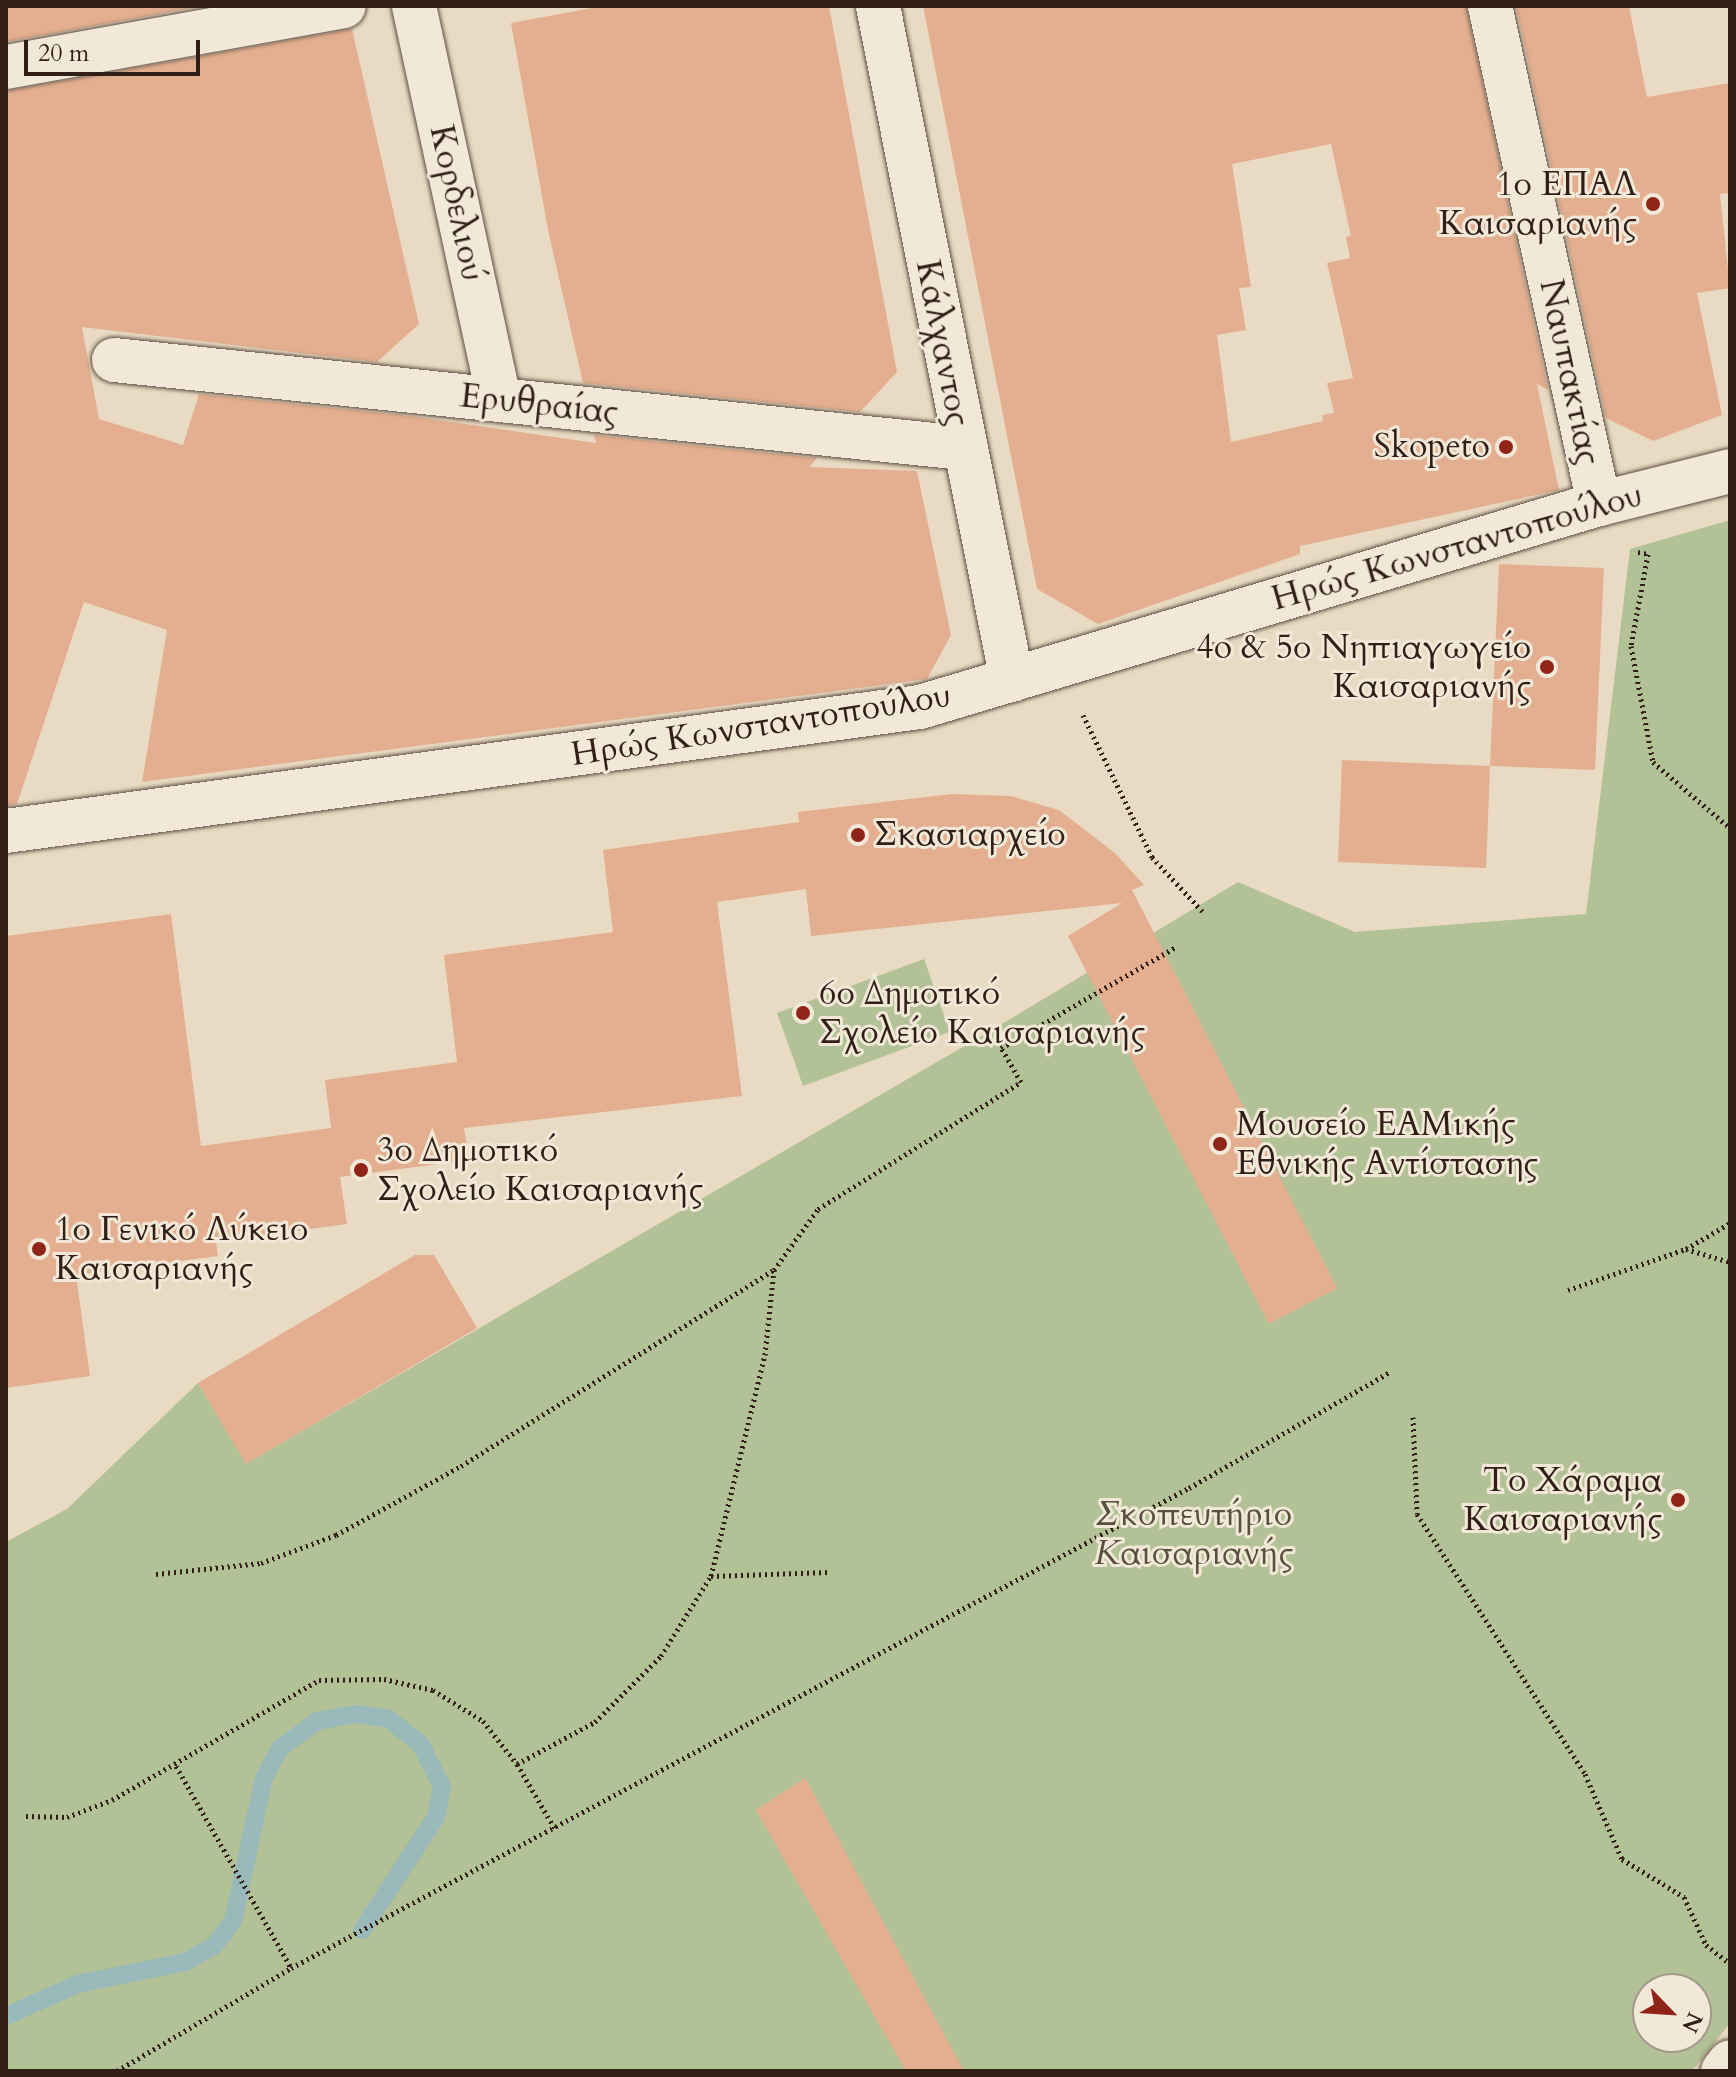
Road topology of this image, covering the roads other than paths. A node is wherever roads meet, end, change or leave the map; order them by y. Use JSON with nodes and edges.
{"nodes":[{"id":1,"x":344,"y":6,"type":"edge"},
{"id":2,"x":414,"y":6,"type":"edge"},
{"id":3,"x":878,"y":6,"type":"edge"},
{"id":4,"x":1490,"y":6,"type":"edge"},
{"id":5,"x":6,"y":67,"type":"edge"},
{"id":6,"x":114,"y":360,"type":"dead end"},
{"id":7,"x":499,"y":400,"type":"junction"},
{"id":8,"x":963,"y":448,"type":"junction"},
{"id":9,"x":1730,"y":471,"type":"edge"},
{"id":10,"x":1599,"y":504,"type":"junction"},
{"id":11,"x":1012,"y":680,"type":"junction"},
{"id":12,"x":6,"y":831,"type":"edge"},
{"id":13,"x":1730,"y":2062,"type":"edge"},
{"id":14,"x":1723,"y":2071,"type":"edge"}],
"edges":[{"from":1,"to":5,"type":"street"},
{"from":2,"to":7,"type":"street","name":"Κορδελιού"},
{"from":3,"to":8,"type":"street","name":"Κάλχαντος"},
{"from":4,"to":10,"type":"street","name":"Ναυπακτίας"},
{"from":6,"to":7,"type":"street","name":"Ερυθραίας"},
{"from":7,"to":8,"type":"street","name":"Ερυθραίας"},
{"from":8,"to":11,"type":"street","name":"Κάλχαντος"},
{"from":9,"to":10,"type":"street","name":"Ηρώς Κωνσταντοπούλου"},
{"from":10,"to":11,"type":"street","name":"Ηρώς Κωνσταντοπούλου"},
{"from":11,"to":12,"type":"street","name":"Ηρώς Κωνσταντοπούλου"},
{"from":13,"to":14,"type":"street"}]}
